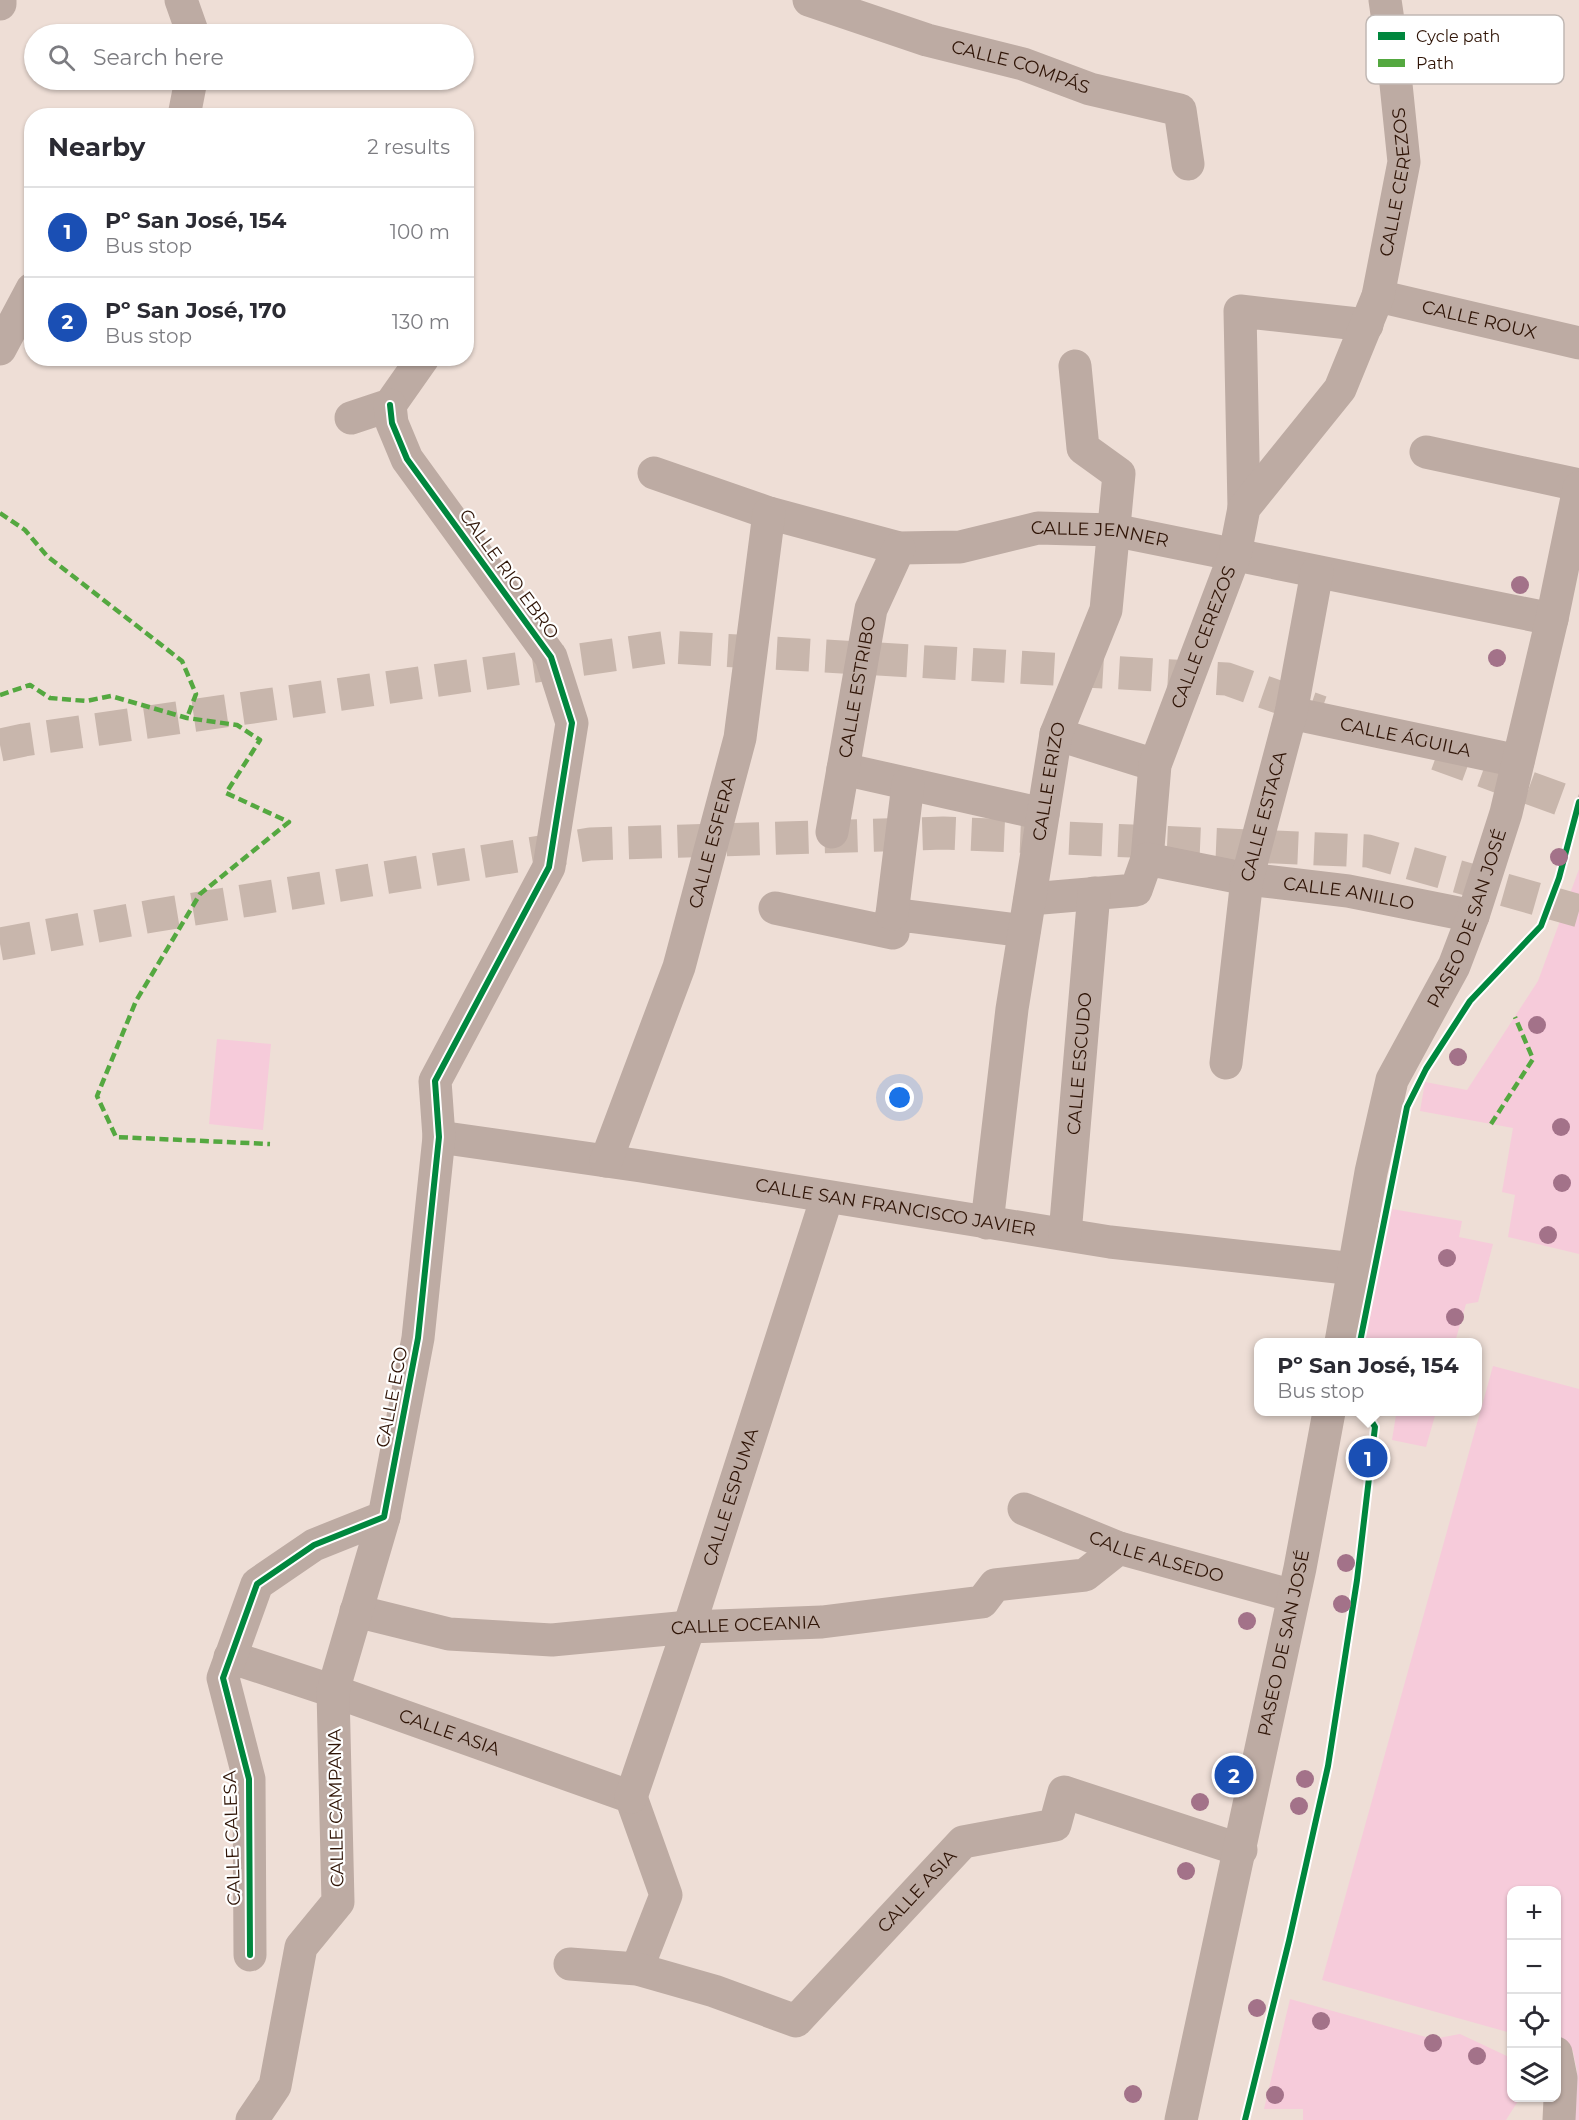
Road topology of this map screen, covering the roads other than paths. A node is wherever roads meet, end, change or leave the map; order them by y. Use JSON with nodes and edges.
{"nodes":[{"id":1,"x":181,"y":0,"type":"edge"},
{"id":2,"x":809,"y":0,"type":"edge"},
{"id":3,"x":1385,"y":0,"type":"edge"},
{"id":4,"x":1387,"y":15,"type":"edge"},
{"id":5,"x":189,"y":24,"type":"edge"},
{"id":6,"x":1396,"y":84,"type":"edge"},
{"id":7,"x":189,"y":90,"type":"edge"},
{"id":8,"x":186,"y":108,"type":"edge"},
{"id":9,"x":1188,"y":164,"type":"dead end"},
{"id":10,"x":24,"y":304,"type":"edge"},
{"id":11,"x":1372,"y":310,"type":"junction"},
{"id":12,"x":1579,"y":343,"type":"edge"},
{"id":13,"x":0,"y":349,"type":"edge"},
{"id":14,"x":417,"y":366,"type":"edge"},
{"id":15,"x":1075,"y":366,"type":"dead end"},
{"id":16,"x":390,"y":405,"type":"junction"},
{"id":17,"x":351,"y":418,"type":"dead end"},
{"id":18,"x":1426,"y":452,"type":"dead end"},
{"id":19,"x":654,"y":473,"type":"dead end"},
{"id":20,"x":1579,"y":486,"type":"edge"},
{"id":21,"x":1244,"y":508,"type":"junction"},
{"id":22,"x":769,"y":513,"type":"junction"},
{"id":23,"x":1113,"y":530,"type":"junction"},
{"id":24,"x":899,"y":548,"type":"junction"},
{"id":25,"x":1235,"y":554,"type":"junction"},
{"id":26,"x":1317,"y":572,"type":"junction"},
{"id":27,"x":1552,"y":619,"type":"junction"},
{"id":28,"x":1292,"y":714,"type":"junction"},
{"id":29,"x":1056,"y":735,"type":"junction"},
{"id":30,"x":1518,"y":761,"type":"junction"},
{"id":31,"x":1155,"y":765,"type":"junction"},
{"id":32,"x":843,"y":769,"type":"junction"},
{"id":33,"x":909,"y":784,"type":"junction"},
{"id":34,"x":1043,"y":814,"type":"junction"},
{"id":35,"x":832,"y":832,"type":"dead end"},
{"id":36,"x":1147,"y":858,"type":"junction"},
{"id":37,"x":1247,"y":879,"type":"junction"},
{"id":38,"x":1094,"y":893,"type":"junction"},
{"id":39,"x":1030,"y":898,"type":"junction"},
{"id":40,"x":775,"y":908,"type":"dead end"},
{"id":41,"x":892,"y":914,"type":"junction"},
{"id":42,"x":1473,"y":916,"type":"junction"},
{"id":43,"x":1024,"y":931,"type":"junction"},
{"id":44,"x":1226,"y":1063,"type":"dead end"},
{"id":45,"x":439,"y":1137,"type":"junction"},
{"id":46,"x":606,"y":1161,"type":"junction"},
{"id":47,"x":827,"y":1197,"type":"junction"},
{"id":48,"x":987,"y":1223,"type":"junction"},
{"id":49,"x":1065,"y":1234,"type":"junction"},
{"id":50,"x":1355,"y":1269,"type":"junction"},
{"id":51,"x":1342,"y":1338,"type":"edge"},
{"id":52,"x":1328,"y":1416,"type":"edge"},
{"id":53,"x":1024,"y":1509,"type":"dead end"},
{"id":54,"x":384,"y":1517,"type":"junction"},
{"id":55,"x":1119,"y":1548,"type":"junction"},
{"id":56,"x":1293,"y":1596,"type":"junction"},
{"id":57,"x":356,"y":1611,"type":"junction"},
{"id":58,"x":689,"y":1627,"type":"junction"},
{"id":59,"x":230,"y":1657,"type":"junction"},
{"id":60,"x":333,"y":1691,"type":"junction"},
{"id":61,"x":632,"y":1797,"type":"junction"},
{"id":62,"x":1241,"y":1850,"type":"junction"},
{"id":63,"x":250,"y":1955,"type":"dead end"},
{"id":64,"x":570,"y":1964,"type":"dead end"},
{"id":65,"x":637,"y":1969,"type":"junction"},
{"id":66,"x":1560,"y":2102,"type":"edge"},
{"id":67,"x":252,"y":2120,"type":"edge"},
{"id":68,"x":1181,"y":2120,"type":"edge"},
{"id":69,"x":1559,"y":2120,"type":"edge"}],
"edges":[{"from":1,"to":5,"type":"street"},
{"from":2,"to":9,"type":"street","name":"CALLE COMPÁS"},
{"from":3,"to":4,"type":"street","name":"CALLE CEREZOS"},
{"from":6,"to":11,"type":"street","name":"CALLE CEREZOS"},
{"from":7,"to":8,"type":"street"},
{"from":10,"to":13,"type":"street"},
{"from":11,"to":12,"type":"street","name":"CALLE ROUX"},
{"from":11,"to":21,"type":"street","name":"CALLE CEREZOS"},
{"from":11,"to":21,"type":"street","name":"CALLE CEREZOS"},
{"from":14,"to":16,"type":"street"},
{"from":15,"to":23,"type":"street","name":"CALLE ERIZO"},
{"from":16,"to":17,"type":"street"},
{"from":16,"to":45,"type":"street","name":"CALLE RIO EBRO"},
{"from":18,"to":20,"type":"street"},
{"from":19,"to":22,"type":"street","name":"CALLE JENNER"},
{"from":20,"to":27,"type":"street","name":"PASEO DE SAN JOSÉ"},
{"from":21,"to":25,"type":"street","name":"CALLE CEREZOS"},
{"from":22,"to":24,"type":"street","name":"CALLE JENNER"},
{"from":22,"to":46,"type":"street","name":"CALLE ESFERA"},
{"from":23,"to":24,"type":"street","name":"CALLE JENNER"},
{"from":23,"to":25,"type":"street","name":"CALLE JENNER"},
{"from":23,"to":29,"type":"street","name":"CALLE ERIZO"},
{"from":24,"to":32,"type":"street","name":"CALLE ESTRIBO"},
{"from":25,"to":26,"type":"street","name":"CALLE JENNER"},
{"from":25,"to":31,"type":"street","name":"CALLE CEREZOS"},
{"from":26,"to":27,"type":"street","name":"CALLE JENNER"},
{"from":26,"to":28,"type":"street","name":"CALLE ESTACA"},
{"from":27,"to":30,"type":"street","name":"PASEO DE SAN JOSÉ"},
{"from":28,"to":30,"type":"street","name":"CALLE ÁGUILA"},
{"from":28,"to":37,"type":"street","name":"CALLE ESTACA"},
{"from":29,"to":31,"type":"street"},
{"from":29,"to":34,"type":"street","name":"CALLE ERIZO"},
{"from":30,"to":42,"type":"street","name":"PASEO DE SAN JOSÉ"},
{"from":31,"to":36,"type":"street","name":"CALLE CEREZOS"},
{"from":32,"to":33,"type":"street"},
{"from":32,"to":35,"type":"street","name":"CALLE ESTRIBO"},
{"from":33,"to":34,"type":"street"},
{"from":33,"to":41,"type":"street"},
{"from":34,"to":39,"type":"street","name":"CALLE ERIZO"},
{"from":36,"to":37,"type":"street","name":"CALLE ANILLO"},
{"from":36,"to":38,"type":"street"},
{"from":37,"to":42,"type":"street","name":"CALLE ANILLO"},
{"from":37,"to":44,"type":"street","name":"CALLE ESTACA"},
{"from":38,"to":39,"type":"street"},
{"from":38,"to":49,"type":"street","name":"CALLE ESCUDO"},
{"from":39,"to":43,"type":"street","name":"CALLE ERIZO"},
{"from":40,"to":41,"type":"street"},
{"from":41,"to":43,"type":"street"},
{"from":42,"to":50,"type":"street","name":"PASEO DE SAN JOSÉ"},
{"from":43,"to":48,"type":"street","name":"CALLE ERIZO"},
{"from":45,"to":46,"type":"street","name":"CALLE SAN FRANCISCO JAVIER"},
{"from":45,"to":54,"type":"street","name":"CALLE ECO"},
{"from":46,"to":47,"type":"street","name":"CALLE SAN FRANCISCO JAVIER"},
{"from":47,"to":48,"type":"street","name":"CALLE SAN FRANCISCO JAVIER"},
{"from":47,"to":58,"type":"street","name":"CALLE ESPUMA"},
{"from":48,"to":49,"type":"street","name":"CALLE SAN FRANCISCO JAVIER"},
{"from":49,"to":50,"type":"street","name":"CALLE SAN FRANCISCO JAVIER"},
{"from":50,"to":51,"type":"street","name":"PASEO DE SAN JOSÉ"},
{"from":52,"to":56,"type":"street","name":"PASEO DE SAN JOSÉ"},
{"from":53,"to":55,"type":"street","name":"CALLE ALSEDO"},
{"from":54,"to":57,"type":"street","name":"CALLE CAMPANA"},
{"from":54,"to":59,"type":"street","name":"CALLE CALESA"},
{"from":55,"to":56,"type":"street","name":"CALLE ALSEDO"},
{"from":55,"to":58,"type":"street","name":"CALLE OCEANIA"},
{"from":56,"to":62,"type":"street","name":"PASEO DE SAN JOSÉ"},
{"from":57,"to":58,"type":"street","name":"CALLE OCEANIA"},
{"from":57,"to":60,"type":"street","name":"CALLE CAMPANA"},
{"from":58,"to":61,"type":"street","name":"CALLE ESPUMA"},
{"from":59,"to":60,"type":"street","name":"CALLE ASIA"},
{"from":59,"to":63,"type":"street","name":"CALLE CALESA"},
{"from":60,"to":61,"type":"street","name":"CALLE ASIA"},
{"from":60,"to":67,"type":"street","name":"CALLE CAMPANA"},
{"from":61,"to":65,"type":"street"},
{"from":62,"to":65,"type":"street","name":"CALLE ASIA"},
{"from":62,"to":68,"type":"street","name":"PASEO DE SAN JOSÉ"},
{"from":64,"to":65,"type":"street","name":"CALLE ASIA"},
{"from":66,"to":69,"type":"street"}]}
